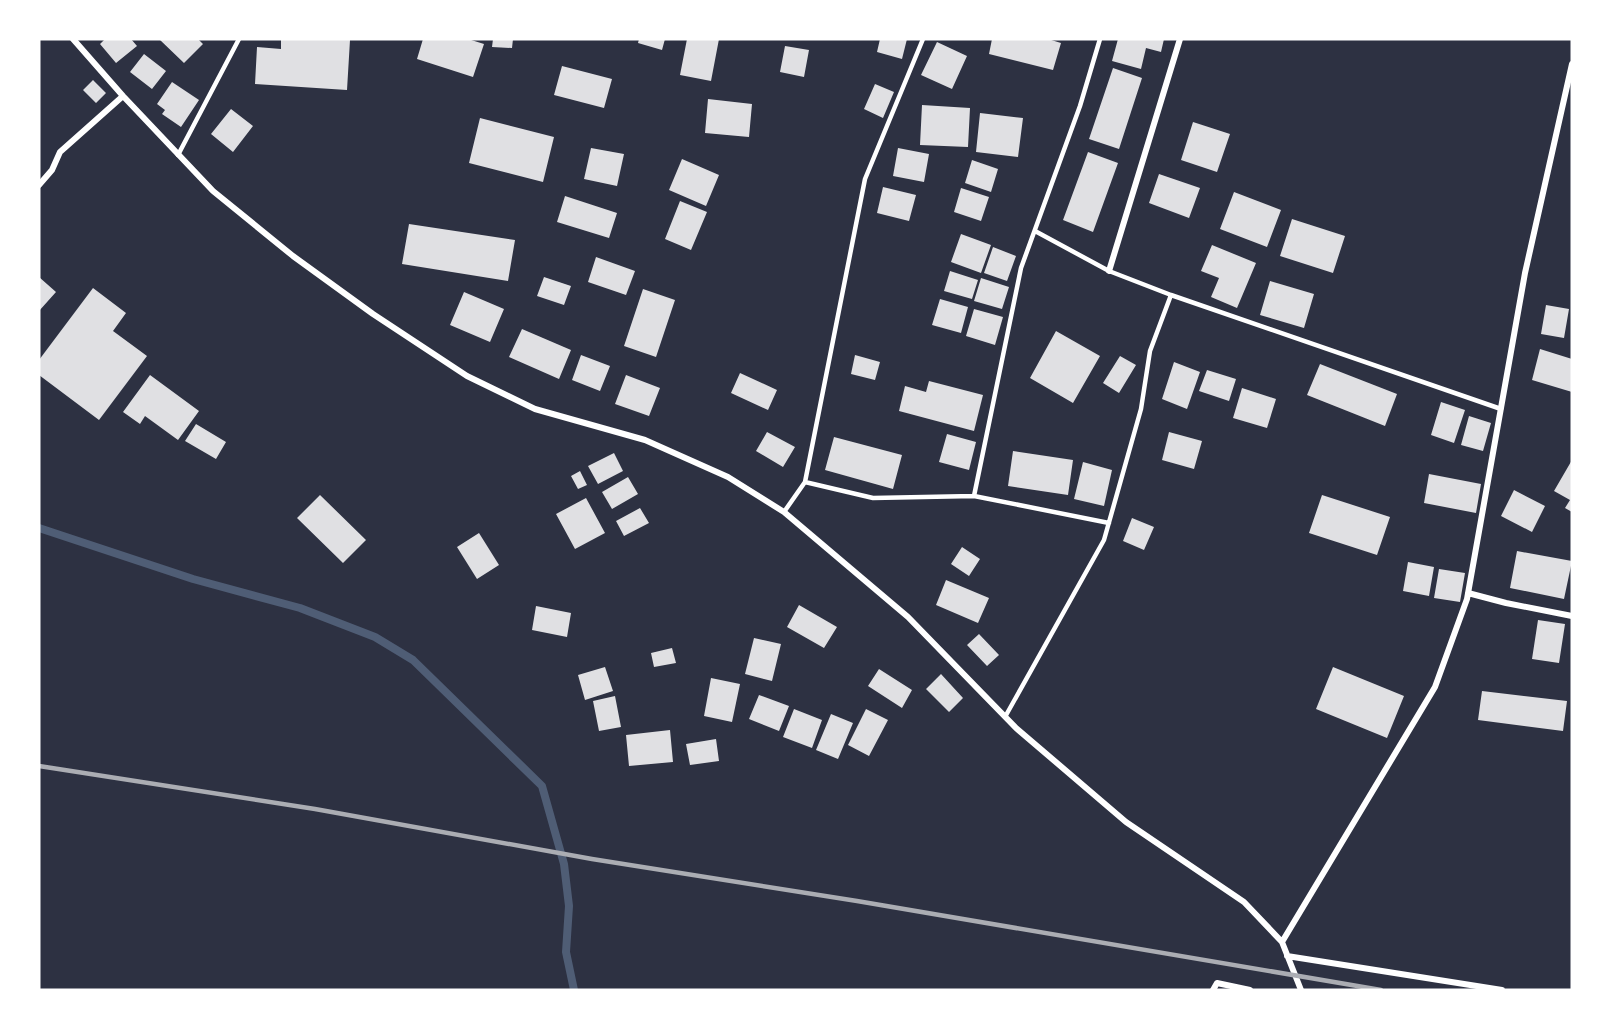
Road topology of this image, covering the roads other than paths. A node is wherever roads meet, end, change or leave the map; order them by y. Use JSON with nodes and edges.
{"nodes":[{"id":1,"x":73,"y":39,"type":"edge"},
{"id":2,"x":239,"y":39,"type":"edge"},
{"id":3,"x":923,"y":39,"type":"edge"},
{"id":4,"x":1100,"y":39,"type":"edge"},
{"id":5,"x":1180,"y":39,"type":"edge"},
{"id":6,"x":1572,"y":63,"type":"edge"},
{"id":7,"x":123,"y":96,"type":"junction"},
{"id":8,"x":178,"y":155,"type":"junction"},
{"id":9,"x":39,"y":184,"type":"edge"},
{"id":10,"x":1035,"y":231,"type":"junction"},
{"id":11,"x":1109,"y":271,"type":"junction"},
{"id":12,"x":1171,"y":296,"type":"junction"},
{"id":13,"x":1501,"y":409,"type":"junction"},
{"id":14,"x":806,"y":482,"type":"junction"},
{"id":15,"x":974,"y":496,"type":"junction"},
{"id":16,"x":784,"y":512,"type":"junction"},
{"id":17,"x":1109,"y":523,"type":"junction"},
{"id":18,"x":1468,"y":592,"type":"junction"},
{"id":19,"x":1572,"y":616,"type":"edge"},
{"id":20,"x":1005,"y":717,"type":"junction"},
{"id":21,"x":1282,"y":942,"type":"junction"},
{"id":22,"x":1287,"y":956,"type":"junction"},
{"id":23,"x":1213,"y":990,"type":"edge"},
{"id":24,"x":1250,"y":990,"type":"edge"},
{"id":25,"x":1301,"y":990,"type":"edge"},
{"id":26,"x":1502,"y":990,"type":"edge"}],
"edges":[{"from":1,"to":7,"type":"street"},
{"from":2,"to":8,"type":"lane"},
{"from":3,"to":14,"type":"lane"},
{"from":4,"to":10,"type":"lane"},
{"from":5,"to":11,"type":"street"},
{"from":6,"to":13,"type":"street"},
{"from":7,"to":8,"type":"street"},
{"from":7,"to":9,"type":"street"},
{"from":8,"to":16,"type":"street"},
{"from":10,"to":11,"type":"lane"},
{"from":10,"to":15,"type":"lane"},
{"from":11,"to":12,"type":"lane"},
{"from":12,"to":13,"type":"lane"},
{"from":12,"to":17,"type":"lane"},
{"from":13,"to":18,"type":"street"},
{"from":14,"to":15,"type":"lane"},
{"from":14,"to":16,"type":"lane"},
{"from":15,"to":17,"type":"lane"},
{"from":16,"to":20,"type":"street"},
{"from":17,"to":20,"type":"lane"},
{"from":18,"to":19,"type":"street"},
{"from":18,"to":21,"type":"street"},
{"from":20,"to":21,"type":"street"},
{"from":21,"to":22,"type":"street"},
{"from":22,"to":25,"type":"street"},
{"from":22,"to":26,"type":"street"},
{"from":23,"to":24,"type":"street"}]}
